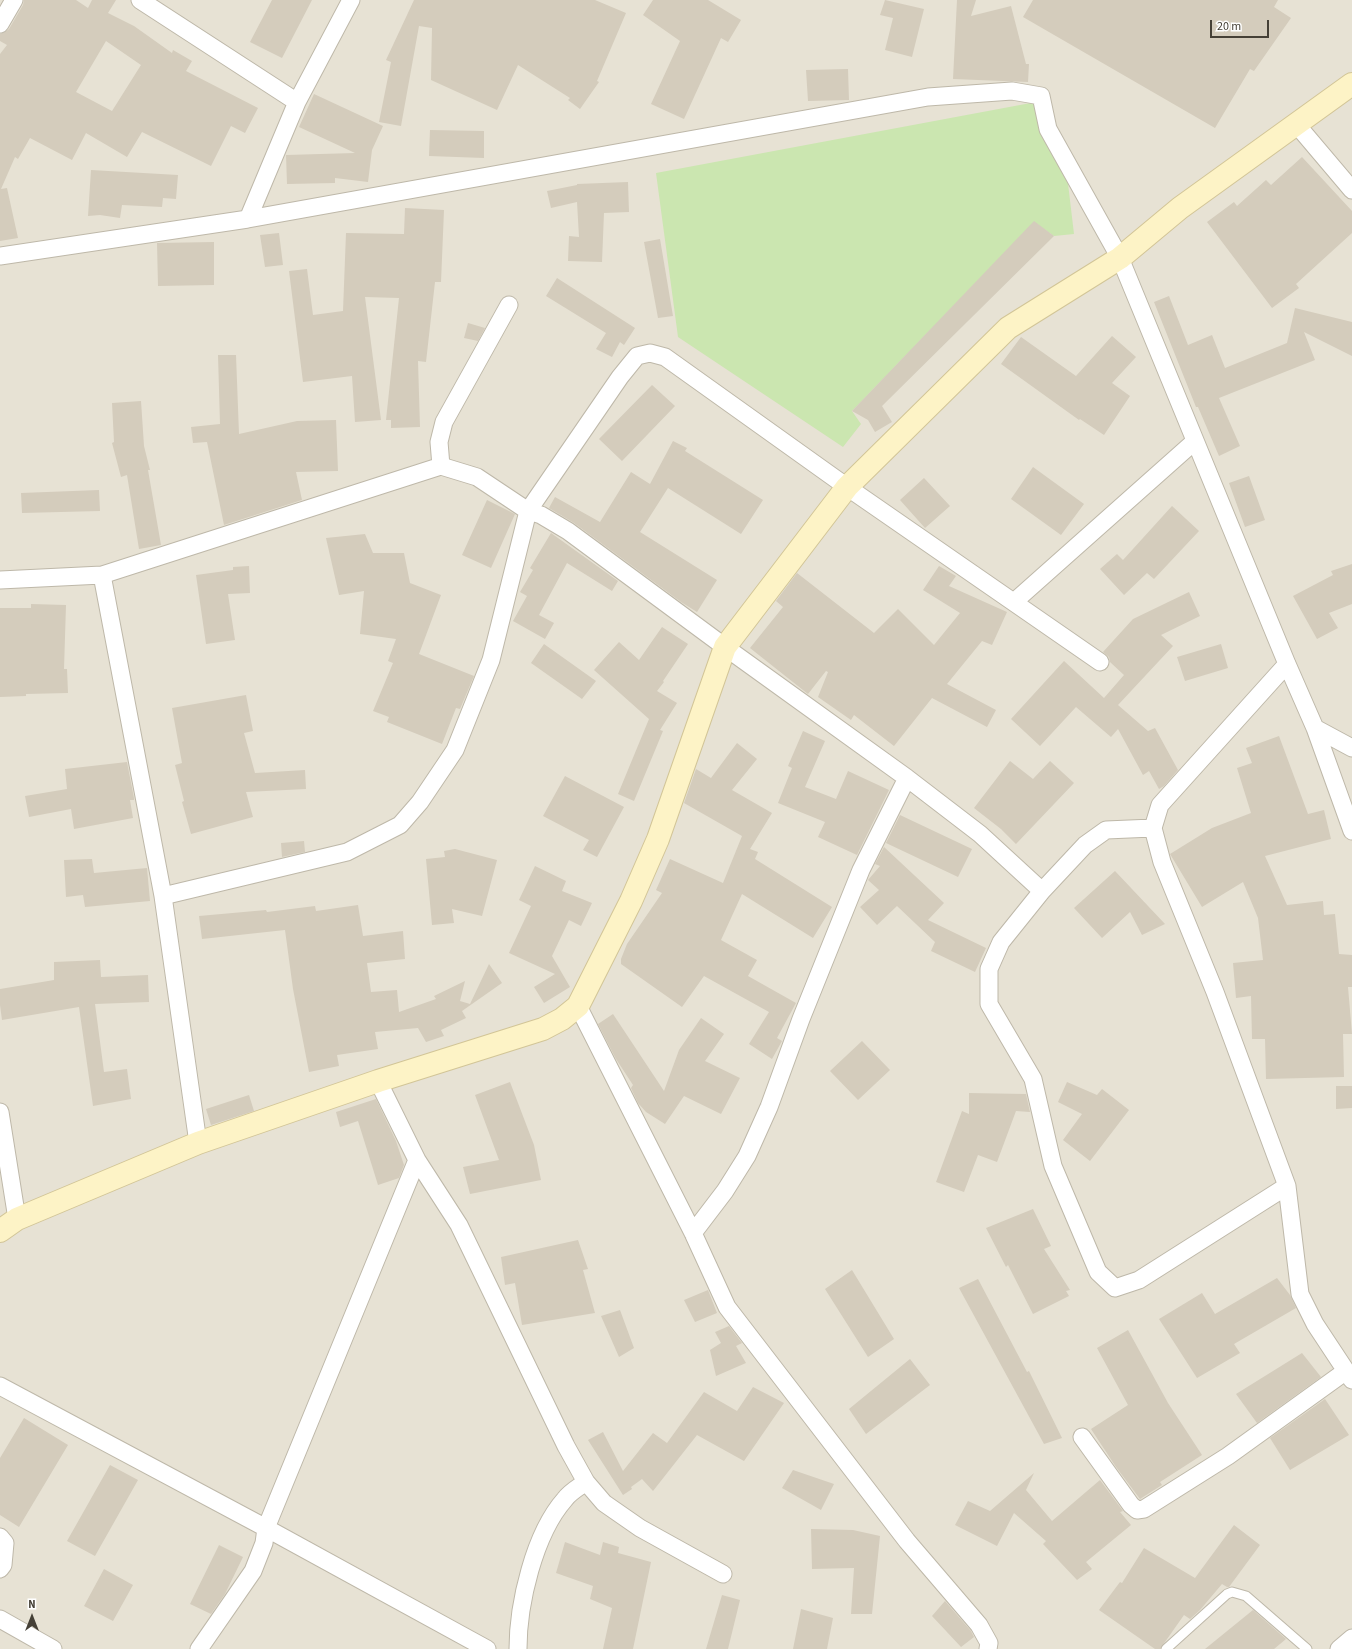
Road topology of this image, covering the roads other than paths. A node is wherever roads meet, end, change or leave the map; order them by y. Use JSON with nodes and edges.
{"nodes":[{"id":1,"x":14,"y":0,"type":"edge"},
{"id":2,"x":140,"y":0,"type":"edge"},
{"id":3,"x":351,"y":0,"type":"edge"},
{"id":4,"x":0,"y":24,"type":"edge"},
{"id":5,"x":1352,"y":84,"type":"edge"},
{"id":6,"x":297,"y":102,"type":"junction"},
{"id":7,"x":1297,"y":124,"type":"junction"},
{"id":8,"x":1352,"y":190,"type":"edge"},
{"id":9,"x":248,"y":219,"type":"junction"},
{"id":10,"x":0,"y":256,"type":"edge"},
{"id":11,"x":1120,"y":258,"type":"junction"},
{"id":12,"x":509,"y":305,"type":"dead end"},
{"id":13,"x":1195,"y":441,"type":"junction"},
{"id":14,"x":441,"y":466,"type":"junction"},
{"id":15,"x":847,"y":487,"type":"junction"},
{"id":16,"x":528,"y":511,"type":"junction"},
{"id":17,"x":102,"y":575,"type":"junction"},
{"id":18,"x":0,"y":580,"type":"edge"},
{"id":19,"x":1014,"y":601,"type":"junction"},
{"id":20,"x":725,"y":647,"type":"junction"},
{"id":21,"x":1100,"y":662,"type":"dead end"},
{"id":22,"x":1286,"y":664,"type":"junction"},
{"id":23,"x":1315,"y":728,"type":"junction"},
{"id":24,"x":1352,"y":748,"type":"edge"},
{"id":25,"x":907,"y":778,"type":"junction"},
{"id":26,"x":1153,"y":828,"type":"junction"},
{"id":27,"x":1352,"y":831,"type":"edge"},
{"id":28,"x":1042,"y":891,"type":"junction"},
{"id":29,"x":163,"y":896,"type":"junction"},
{"id":30,"x":578,"y":1006,"type":"junction"},
{"id":31,"x":378,"y":1081,"type":"junction"},
{"id":32,"x":0,"y":1112,"type":"edge"},
{"id":33,"x":198,"y":1143,"type":"junction"},
{"id":34,"x":417,"y":1160,"type":"junction"},
{"id":35,"x":1286,"y":1186,"type":"junction"},
{"id":36,"x":9,"y":1225,"type":"edge"},
{"id":37,"x":693,"y":1233,"type":"junction"},
{"id":38,"x":1349,"y":1375,"type":"edge"},
{"id":39,"x":0,"y":1386,"type":"edge"},
{"id":40,"x":1082,"y":1437,"type":"dead end"},
{"id":41,"x":586,"y":1482,"type":"junction"},
{"id":42,"x":266,"y":1528,"type":"junction"},
{"id":43,"x":0,"y":1537,"type":"edge"},
{"id":44,"x":0,"y":1569,"type":"edge"},
{"id":45,"x":723,"y":1574,"type":"dead end"},
{"id":46,"x":0,"y":1619,"type":"edge"},
{"id":47,"x":1352,"y":1638,"type":"edge"},
{"id":48,"x":53,"y":1649,"type":"edge"},
{"id":49,"x":198,"y":1649,"type":"edge"},
{"id":50,"x":487,"y":1649,"type":"edge"},
{"id":51,"x":518,"y":1649,"type":"edge"},
{"id":52,"x":988,"y":1649,"type":"edge"},
{"id":53,"x":1166,"y":1649,"type":"edge"},
{"id":54,"x":1307,"y":1649,"type":"edge"},
{"id":55,"x":1338,"y":1649,"type":"edge"}],
"edges":[{"from":1,"to":4,"type":"street"},
{"from":2,"to":6,"type":"street"},
{"from":3,"to":6,"type":"street"},
{"from":5,"to":7,"type":"street"},
{"from":6,"to":9,"type":"street"},
{"from":7,"to":8,"type":"street"},
{"from":7,"to":11,"type":"street"},
{"from":9,"to":10,"type":"street"},
{"from":9,"to":11,"type":"street"},
{"from":11,"to":13,"type":"street"},
{"from":11,"to":15,"type":"street"},
{"from":12,"to":14,"type":"street"},
{"from":13,"to":19,"type":"street"},
{"from":13,"to":22,"type":"street"},
{"from":14,"to":16,"type":"street"},
{"from":14,"to":17,"type":"street"},
{"from":15,"to":16,"type":"street"},
{"from":15,"to":19,"type":"street"},
{"from":15,"to":20,"type":"street"},
{"from":16,"to":20,"type":"street"},
{"from":16,"to":29,"type":"street"},
{"from":17,"to":18,"type":"street"},
{"from":17,"to":29,"type":"street"},
{"from":19,"to":21,"type":"street"},
{"from":20,"to":25,"type":"street"},
{"from":20,"to":30,"type":"street"},
{"from":22,"to":23,"type":"street"},
{"from":22,"to":26,"type":"street"},
{"from":23,"to":24,"type":"street"},
{"from":23,"to":27,"type":"street"},
{"from":25,"to":28,"type":"street"},
{"from":25,"to":37,"type":"street"},
{"from":26,"to":28,"type":"street"},
{"from":26,"to":35,"type":"street"},
{"from":28,"to":35,"type":"street"},
{"from":29,"to":33,"type":"street"},
{"from":30,"to":31,"type":"street"},
{"from":30,"to":37,"type":"street"},
{"from":31,"to":33,"type":"street"},
{"from":31,"to":34,"type":"street"},
{"from":32,"to":36,"type":"street"},
{"from":33,"to":36,"type":"street"},
{"from":34,"to":41,"type":"street"},
{"from":34,"to":42,"type":"street"},
{"from":35,"to":38,"type":"street"},
{"from":37,"to":52,"type":"street"},
{"from":38,"to":40,"type":"street"},
{"from":39,"to":42,"type":"street"},
{"from":41,"to":45,"type":"street"},
{"from":41,"to":51,"type":"street"},
{"from":42,"to":49,"type":"street"},
{"from":42,"to":50,"type":"street"},
{"from":43,"to":44,"type":"street"},
{"from":46,"to":48,"type":"street"},
{"from":47,"to":55,"type":"street"},
{"from":53,"to":54,"type":"lane"}]}
